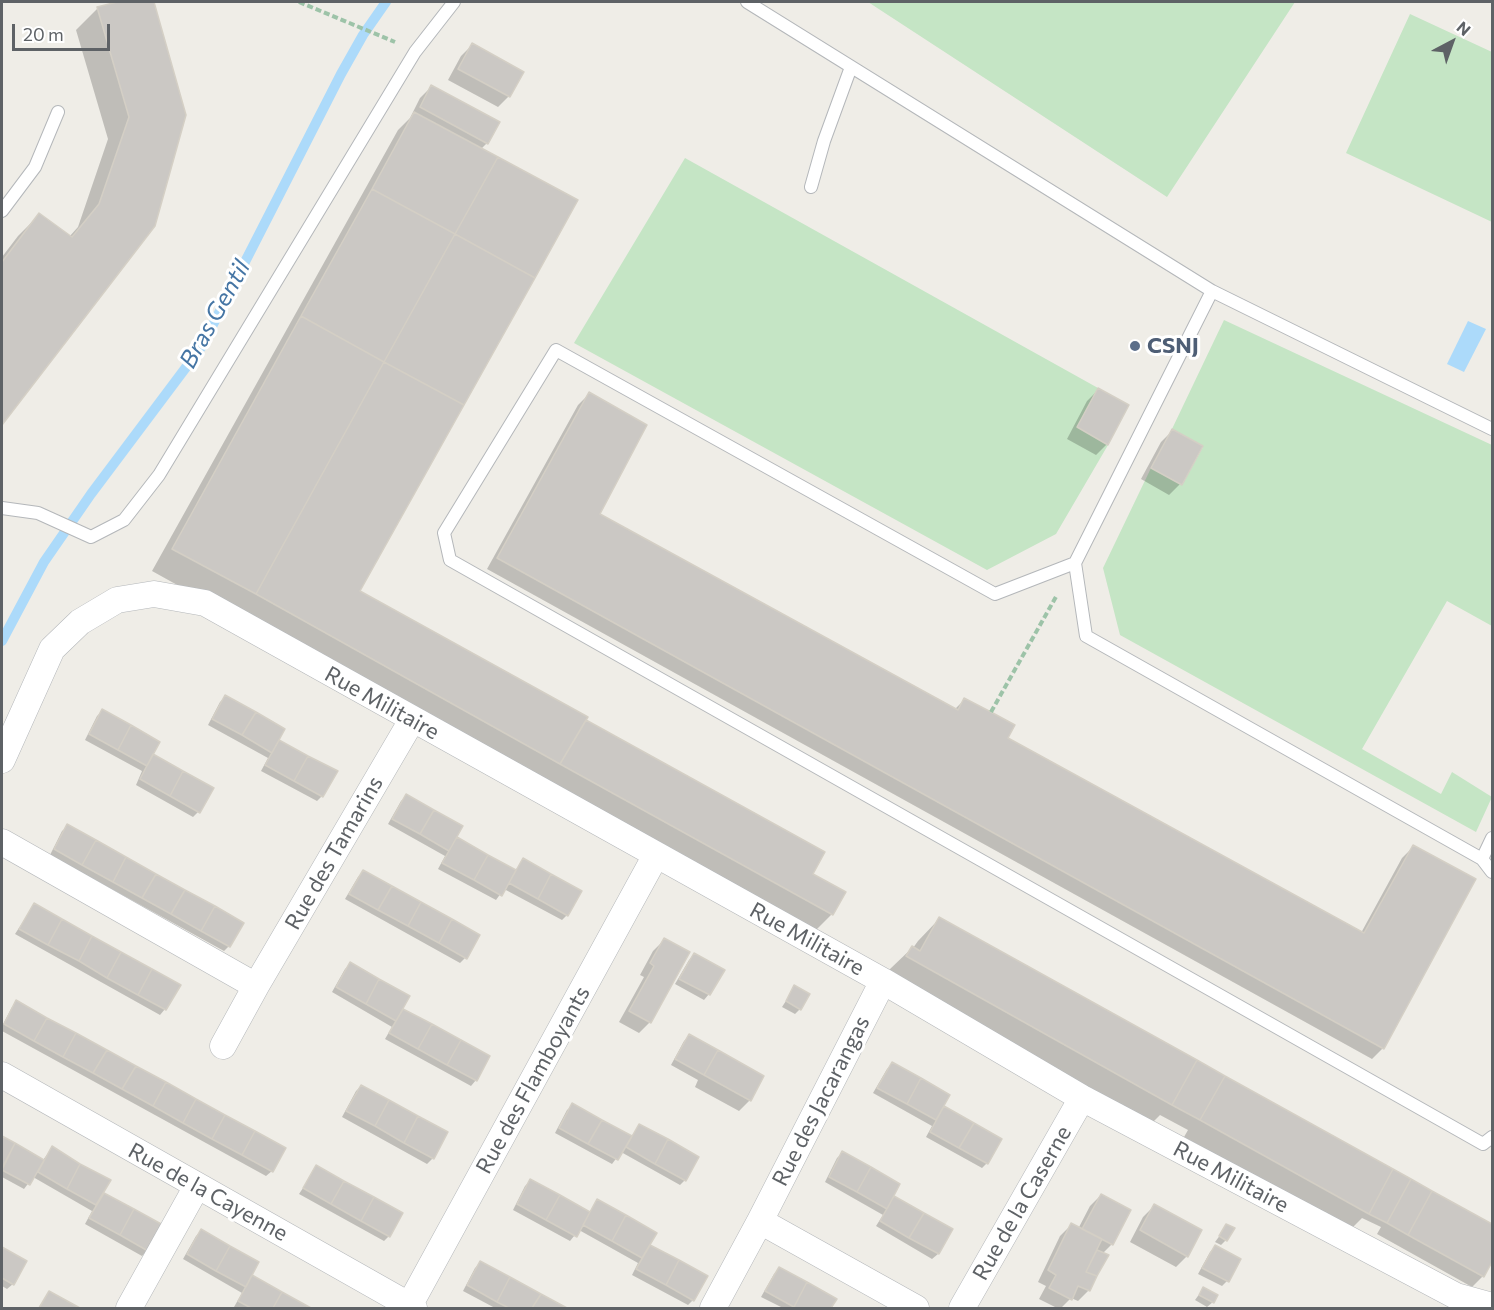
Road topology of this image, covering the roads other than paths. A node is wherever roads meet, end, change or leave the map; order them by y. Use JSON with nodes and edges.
{"nodes":[{"id":1,"x":454,"y":2,"type":"edge"},
{"id":2,"x":747,"y":2,"type":"edge"},
{"id":3,"x":851,"y":67,"type":"junction"},
{"id":4,"x":58,"y":112,"type":"dead end"},
{"id":5,"x":811,"y":187,"type":"dead end"},
{"id":6,"x":2,"y":211,"type":"edge"},
{"id":7,"x":1212,"y":291,"type":"junction"},
{"id":8,"x":1492,"y":429,"type":"edge"},
{"id":9,"x":2,"y":508,"type":"edge"},
{"id":10,"x":1075,"y":563,"type":"junction"},
{"id":11,"x":412,"y":720,"type":"junction"},
{"id":12,"x":2,"y":760,"type":"edge"},
{"id":13,"x":1492,"y":838,"type":"edge"},
{"id":14,"x":2,"y":842,"type":"edge"},
{"id":15,"x":656,"y":855,"type":"junction"},
{"id":16,"x":1482,"y":859,"type":"junction"},
{"id":17,"x":1492,"y":872,"type":"edge"},
{"id":18,"x":883,"y":981,"type":"junction"},
{"id":19,"x":256,"y":986,"type":"junction"},
{"id":20,"x":223,"y":1046,"type":"dead end"},
{"id":21,"x":2,"y":1075,"type":"edge"},
{"id":22,"x":1082,"y":1098,"type":"junction"},
{"id":23,"x":1492,"y":1137,"type":"edge"},
{"id":24,"x":197,"y":1186,"type":"junction"},
{"id":25,"x":760,"y":1221,"type":"junction"},
{"id":26,"x":402,"y":1305,"type":"edge"},
{"id":27,"x":1492,"y":1306,"type":"edge"},
{"id":28,"x":129,"y":1308,"type":"edge"},
{"id":29,"x":713,"y":1308,"type":"edge"},
{"id":30,"x":916,"y":1308,"type":"edge"},
{"id":31,"x":962,"y":1308,"type":"edge"}],
"edges":[{"from":1,"to":9,"type":"lane"},
{"from":2,"to":3,"type":"lane"},
{"from":3,"to":5,"type":"lane"},
{"from":3,"to":7,"type":"lane"},
{"from":4,"to":6,"type":"lane"},
{"from":7,"to":8,"type":"lane"},
{"from":7,"to":10,"type":"lane"},
{"from":10,"to":16,"type":"lane"},
{"from":10,"to":23,"type":"lane"},
{"from":11,"to":12,"type":"street","name":"Rue Militaire"},
{"from":11,"to":15,"type":"street","name":"Rue Militaire"},
{"from":11,"to":19,"type":"street","name":"Rue des Tamarins"},
{"from":13,"to":16,"type":"lane"},
{"from":14,"to":19,"type":"street"},
{"from":15,"to":18,"type":"street","name":"Rue Militaire"},
{"from":15,"to":26,"type":"street","name":"Rue des Flamboyants"},
{"from":16,"to":17,"type":"lane"},
{"from":18,"to":22,"type":"street","name":"Rue Militaire"},
{"from":18,"to":25,"type":"street","name":"Rue des Jacarangas"},
{"from":19,"to":20,"type":"street","name":"Rue des Tamarins"},
{"from":21,"to":24,"type":"street","name":"Rue de la Cayenne"},
{"from":22,"to":27,"type":"street","name":"Rue Militaire"},
{"from":22,"to":31,"type":"street","name":"Rue de la Caserne"},
{"from":24,"to":26,"type":"street","name":"Rue de la Cayenne"},
{"from":24,"to":28,"type":"street"},
{"from":25,"to":29,"type":"street","name":"Rue des Jacarangas"},
{"from":25,"to":30,"type":"street"}]}
